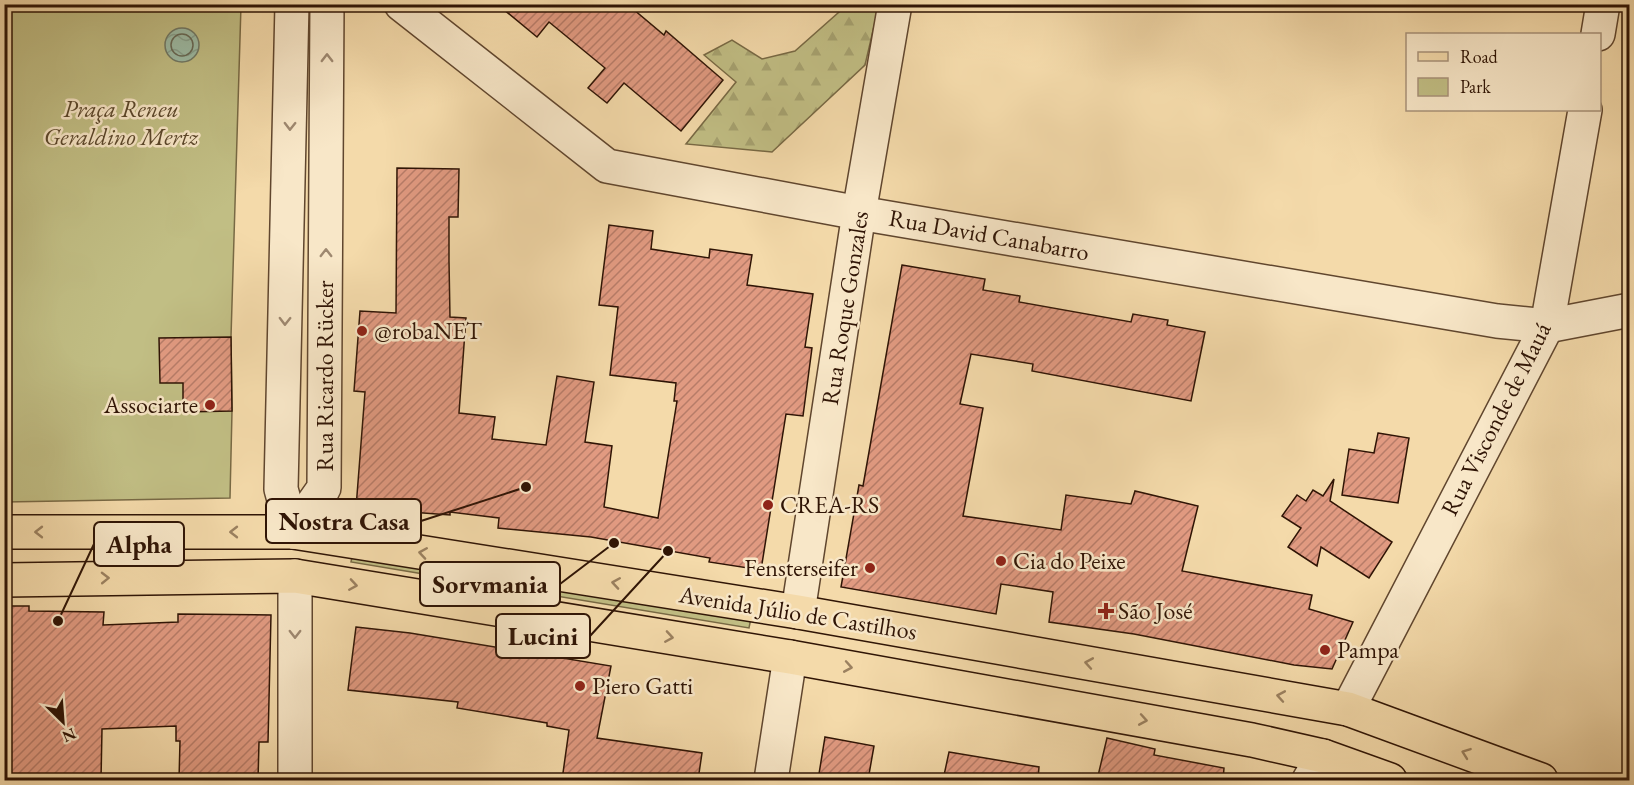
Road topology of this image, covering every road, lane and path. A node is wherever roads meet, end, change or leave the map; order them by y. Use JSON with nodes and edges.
{"nodes":[{"id":1,"x":292,"y":4,"type":"edge"},
{"id":2,"x":327,"y":4,"type":"edge"},
{"id":3,"x":402,"y":4,"type":"edge"},
{"id":4,"x":895,"y":4,"type":"edge"},
{"id":5,"x":1603,"y":4,"type":"edge"},
{"id":6,"x":1598,"y":33,"type":"edge"},
{"id":7,"x":1585,"y":111,"type":"edge"},
{"id":8,"x":859,"y":213,"type":"junction"},
{"id":9,"x":1629,"y":310,"type":"edge"},
{"id":10,"x":1547,"y":327,"type":"junction"},
{"id":11,"x":4,"y":532,"type":"edge"},
{"id":12,"x":293,"y":532,"type":"junction"},
{"id":13,"x":295,"y":576,"type":"junction"},
{"id":14,"x":4,"y":580,"type":"edge"},
{"id":15,"x":798,"y":612,"type":"junction"},
{"id":16,"x":790,"y":657,"type":"junction"},
{"id":17,"x":1348,"y":708,"type":"junction"},
{"id":18,"x":1316,"y":768,"type":"edge"},
{"id":19,"x":295,"y":780,"type":"edge"},
{"id":20,"x":771,"y":780,"type":"edge"},
{"id":21,"x":1390,"y":780,"type":"edge"},
{"id":22,"x":1541,"y":780,"type":"edge"}],
"edges":[{"from":1,"to":12,"type":"street","name":"Rua Ricardo Rücker","one_way":true},
{"from":12,"to":2,"type":"street","name":"Rua Ricardo Rücker","one_way":true},
{"from":3,"to":8,"type":"street","name":"Rua David Canabarro"},
{"from":4,"to":8,"type":"street","name":"Rua Roque Gonzales"},
{"from":5,"to":6,"type":"street"},
{"from":7,"to":10,"type":"street","name":"Rua Visconde de Mauá"},
{"from":8,"to":10,"type":"street","name":"Rua David Canabarro"},
{"from":8,"to":15,"type":"street","name":"Rua Roque Gonzales"},
{"from":9,"to":10,"type":"street","name":"Rua David Canabarro"},
{"from":10,"to":17,"type":"street","name":"Rua Visconde de Mauá"},
{"from":12,"to":11,"type":"main road","name":"Avenida Júlio de Castilhos","one_way":true},
{"from":12,"to":13,"type":"main road"},
{"from":15,"to":12,"type":"main road","name":"Avenida Júlio de Castilhos","one_way":true},
{"from":14,"to":13,"type":"main road","name":"Avenida Júlio de Castilhos","one_way":true},
{"from":13,"to":16,"type":"main road","name":"Avenida Júlio de Castilhos","one_way":true},
{"from":13,"to":19,"type":"street","one_way":true},
{"from":15,"to":16,"type":"main road"},
{"from":17,"to":15,"type":"main road","name":"Avenida Júlio de Castilhos","one_way":true},
{"from":16,"to":18,"type":"main road","name":"Avenida Júlio de Castilhos","one_way":true},
{"from":16,"to":20,"type":"street"},
{"from":22,"to":17,"type":"main road","name":"Avenida Júlio de Castilhos","one_way":true},
{"from":18,"to":21,"type":"main road","name":"Avenida Júlio de Castilhos"}]}
